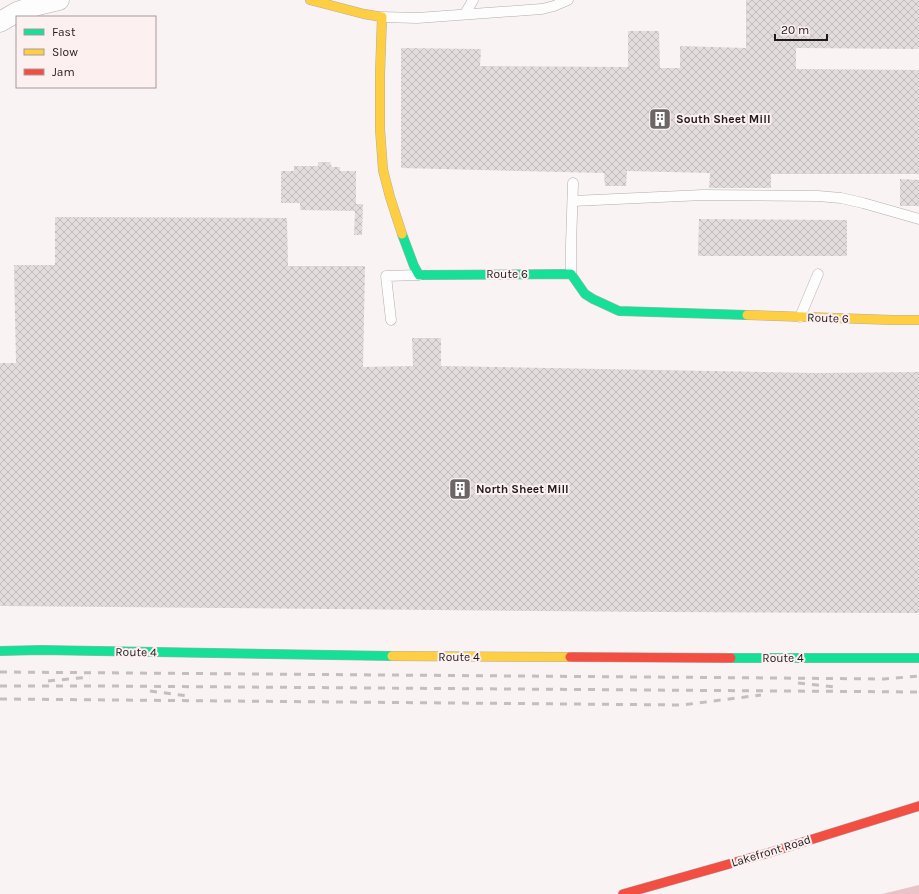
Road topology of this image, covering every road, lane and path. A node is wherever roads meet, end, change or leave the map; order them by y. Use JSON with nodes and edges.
{"nodes":[{"id":1,"x":59,"y":0,"type":"edge"},
{"id":2,"x":310,"y":0,"type":"edge"},
{"id":3,"x":473,"y":0,"type":"edge"},
{"id":4,"x":568,"y":0,"type":"edge"},
{"id":5,"x":465,"y":14,"type":"junction"},
{"id":6,"x":382,"y":17,"type":"junction"},
{"id":7,"x":0,"y":22,"type":"edge"},
{"id":8,"x":573,"y":183,"type":"dead end"},
{"id":9,"x":572,"y":201,"type":"junction"},
{"id":10,"x":919,"y":218,"type":"edge"},
{"id":11,"x":571,"y":274,"type":"junction"},
{"id":12,"x":818,"y":274,"type":"dead end"},
{"id":13,"x":419,"y":275,"type":"junction"},
{"id":14,"x":800,"y":317,"type":"junction"},
{"id":15,"x":391,"y":320,"type":"dead end"},
{"id":16,"x":919,"y":320,"type":"edge"},
{"id":17,"x":0,"y":651,"type":"edge"},
{"id":18,"x":919,"y":658,"type":"edge"},
{"id":19,"x":919,"y":806,"type":"edge"},
{"id":20,"x":623,"y":894,"type":"edge"}],
"edges":[{"from":1,"to":7,"type":"street"},
{"from":2,"to":6,"type":"street"},
{"from":3,"to":5,"type":"lane"},
{"from":4,"to":5,"type":"lane"},
{"from":5,"to":6,"type":"lane"},
{"from":6,"to":13,"type":"street"},
{"from":8,"to":9,"type":"lane"},
{"from":9,"to":10,"type":"lane"},
{"from":9,"to":11,"type":"lane"},
{"from":11,"to":13,"type":"street","name":"Route 6"},
{"from":11,"to":14,"type":"street","name":"Route 6"},
{"from":12,"to":14,"type":"lane"},
{"from":13,"to":15,"type":"lane"},
{"from":14,"to":16,"type":"street","name":"Route 6"},
{"from":17,"to":18,"type":"street","name":"Route 4"},
{"from":19,"to":20,"type":"street","name":"Lakefront Road"}]}
